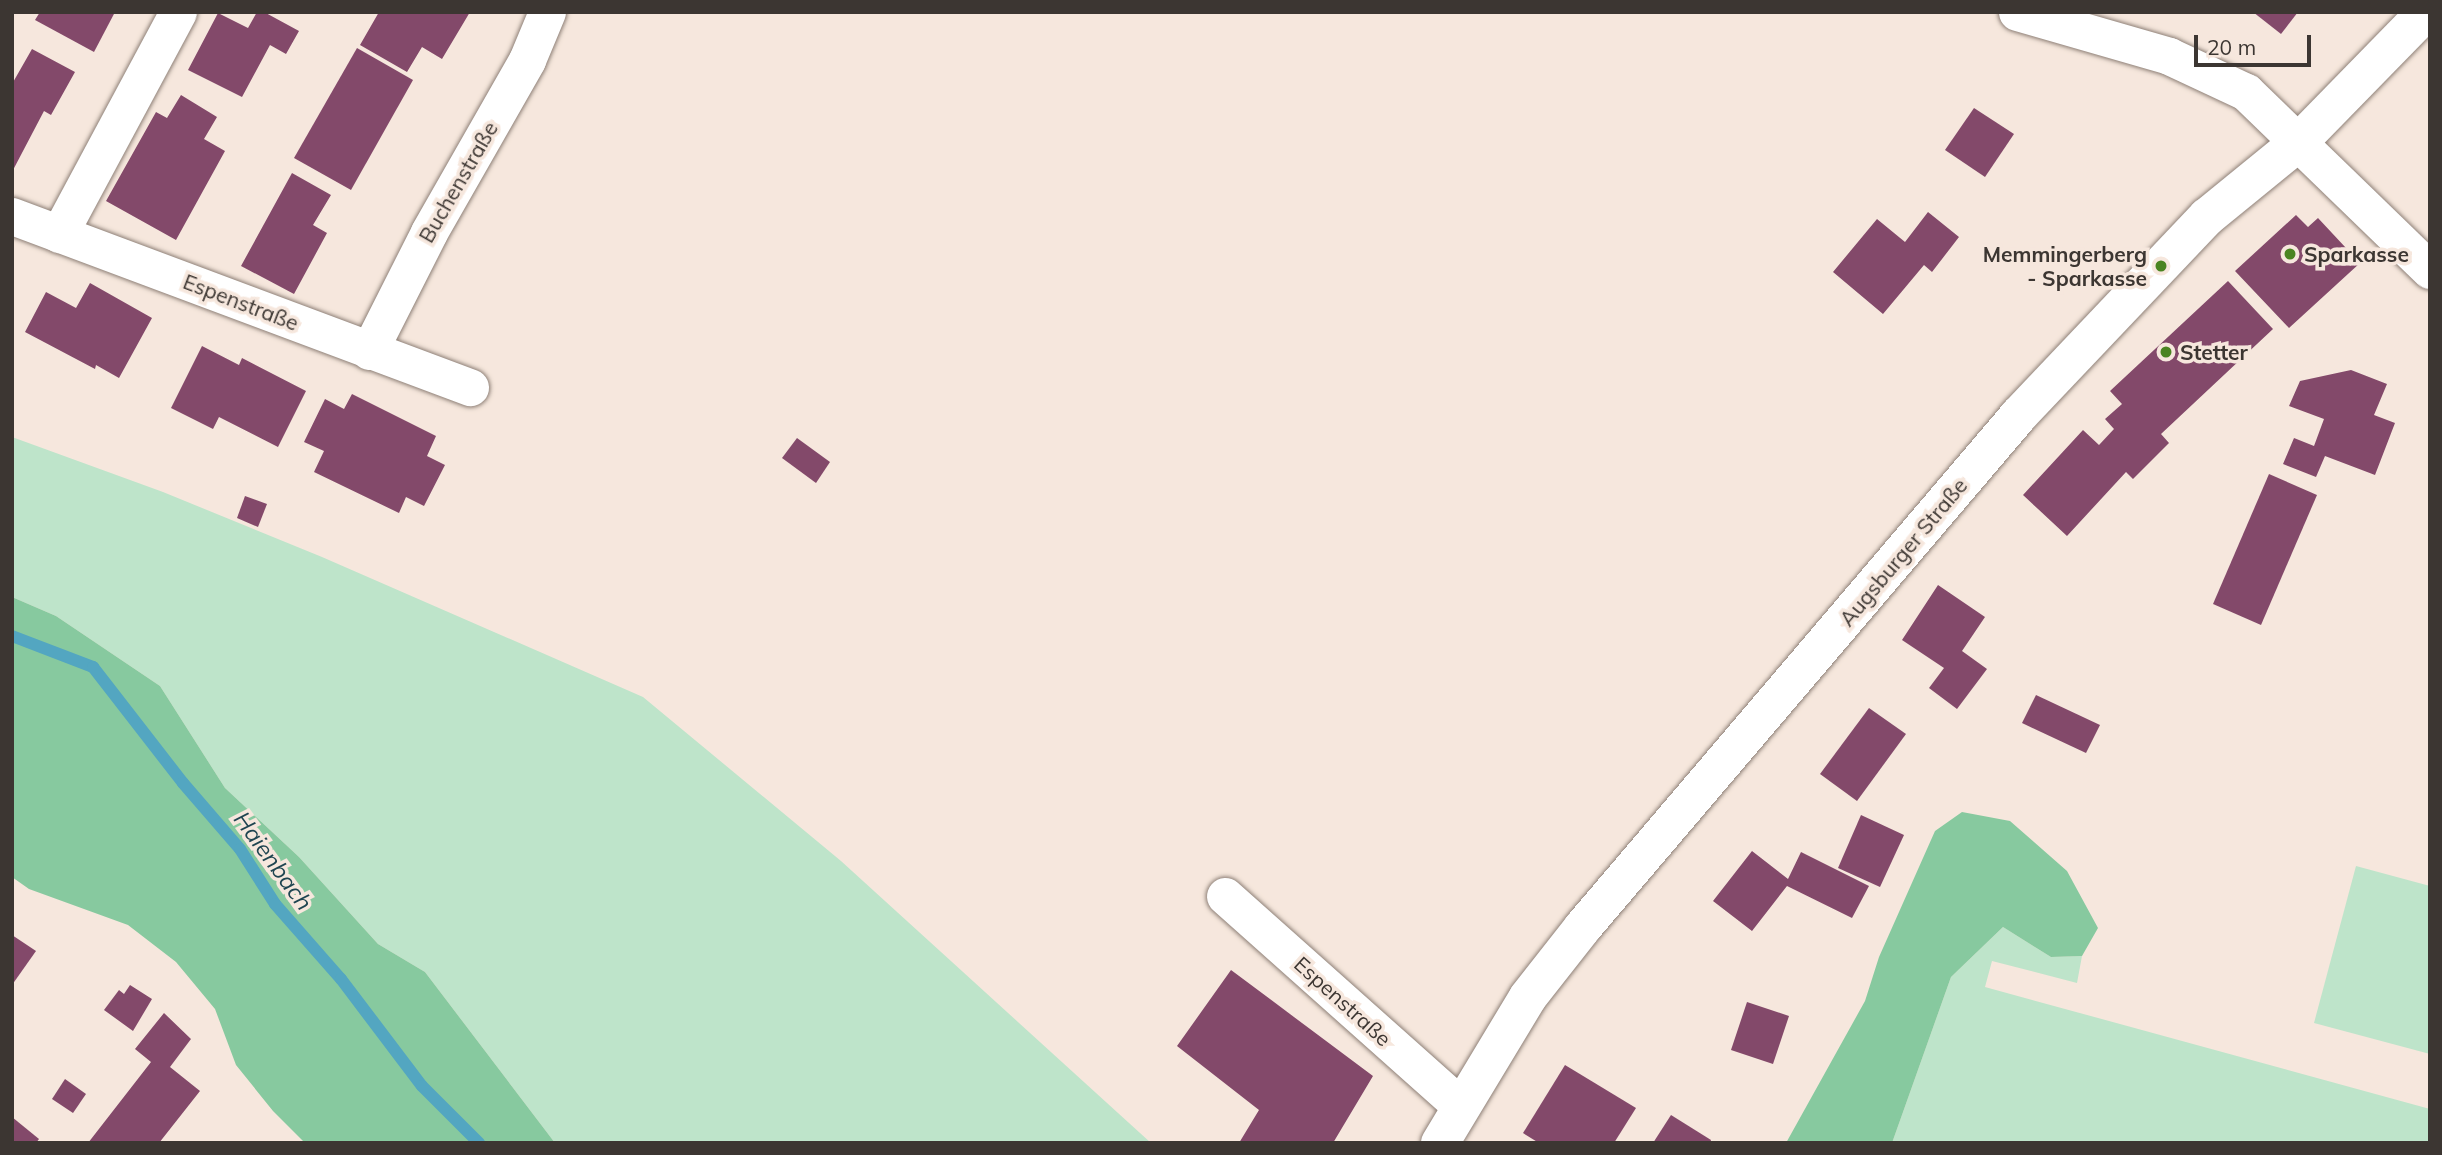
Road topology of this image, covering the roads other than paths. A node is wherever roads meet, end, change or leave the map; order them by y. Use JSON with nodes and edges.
{"nodes":[{"id":1,"x":178,"y":12,"type":"edge"},
{"id":2,"x":547,"y":12,"type":"edge"},
{"id":3,"x":2017,"y":12,"type":"edge"},
{"id":4,"x":2426,"y":12,"type":"edge"},
{"id":5,"x":2299,"y":142,"type":"junction"},
{"id":6,"x":12,"y":216,"type":"edge"},
{"id":7,"x":59,"y":234,"type":"junction"},
{"id":8,"x":2430,"y":270,"type":"edge"},
{"id":9,"x":369,"y":351,"type":"junction"},
{"id":10,"x":470,"y":387,"type":"dead end"},
{"id":11,"x":1225,"y":896,"type":"dead end"},
{"id":12,"x":1461,"y":1106,"type":"junction"},
{"id":13,"x":1440,"y":1143,"type":"edge"}],
"edges":[{"from":1,"to":7,"type":"street"},
{"from":2,"to":9,"type":"street","name":"Buchenstraße"},
{"from":3,"to":5,"type":"street"},
{"from":4,"to":5,"type":"street","name":"Augsburger Straße"},
{"from":5,"to":8,"type":"street"},
{"from":5,"to":12,"type":"street","name":"Augsburger Straße"},
{"from":6,"to":7,"type":"street","name":"Espenstraße"},
{"from":7,"to":9,"type":"street","name":"Espenstraße"},
{"from":9,"to":10,"type":"street","name":"Espenstraße"},
{"from":11,"to":12,"type":"street","name":"Espenstraße"},
{"from":12,"to":13,"type":"street","name":"Augsburger Straße"}]}
